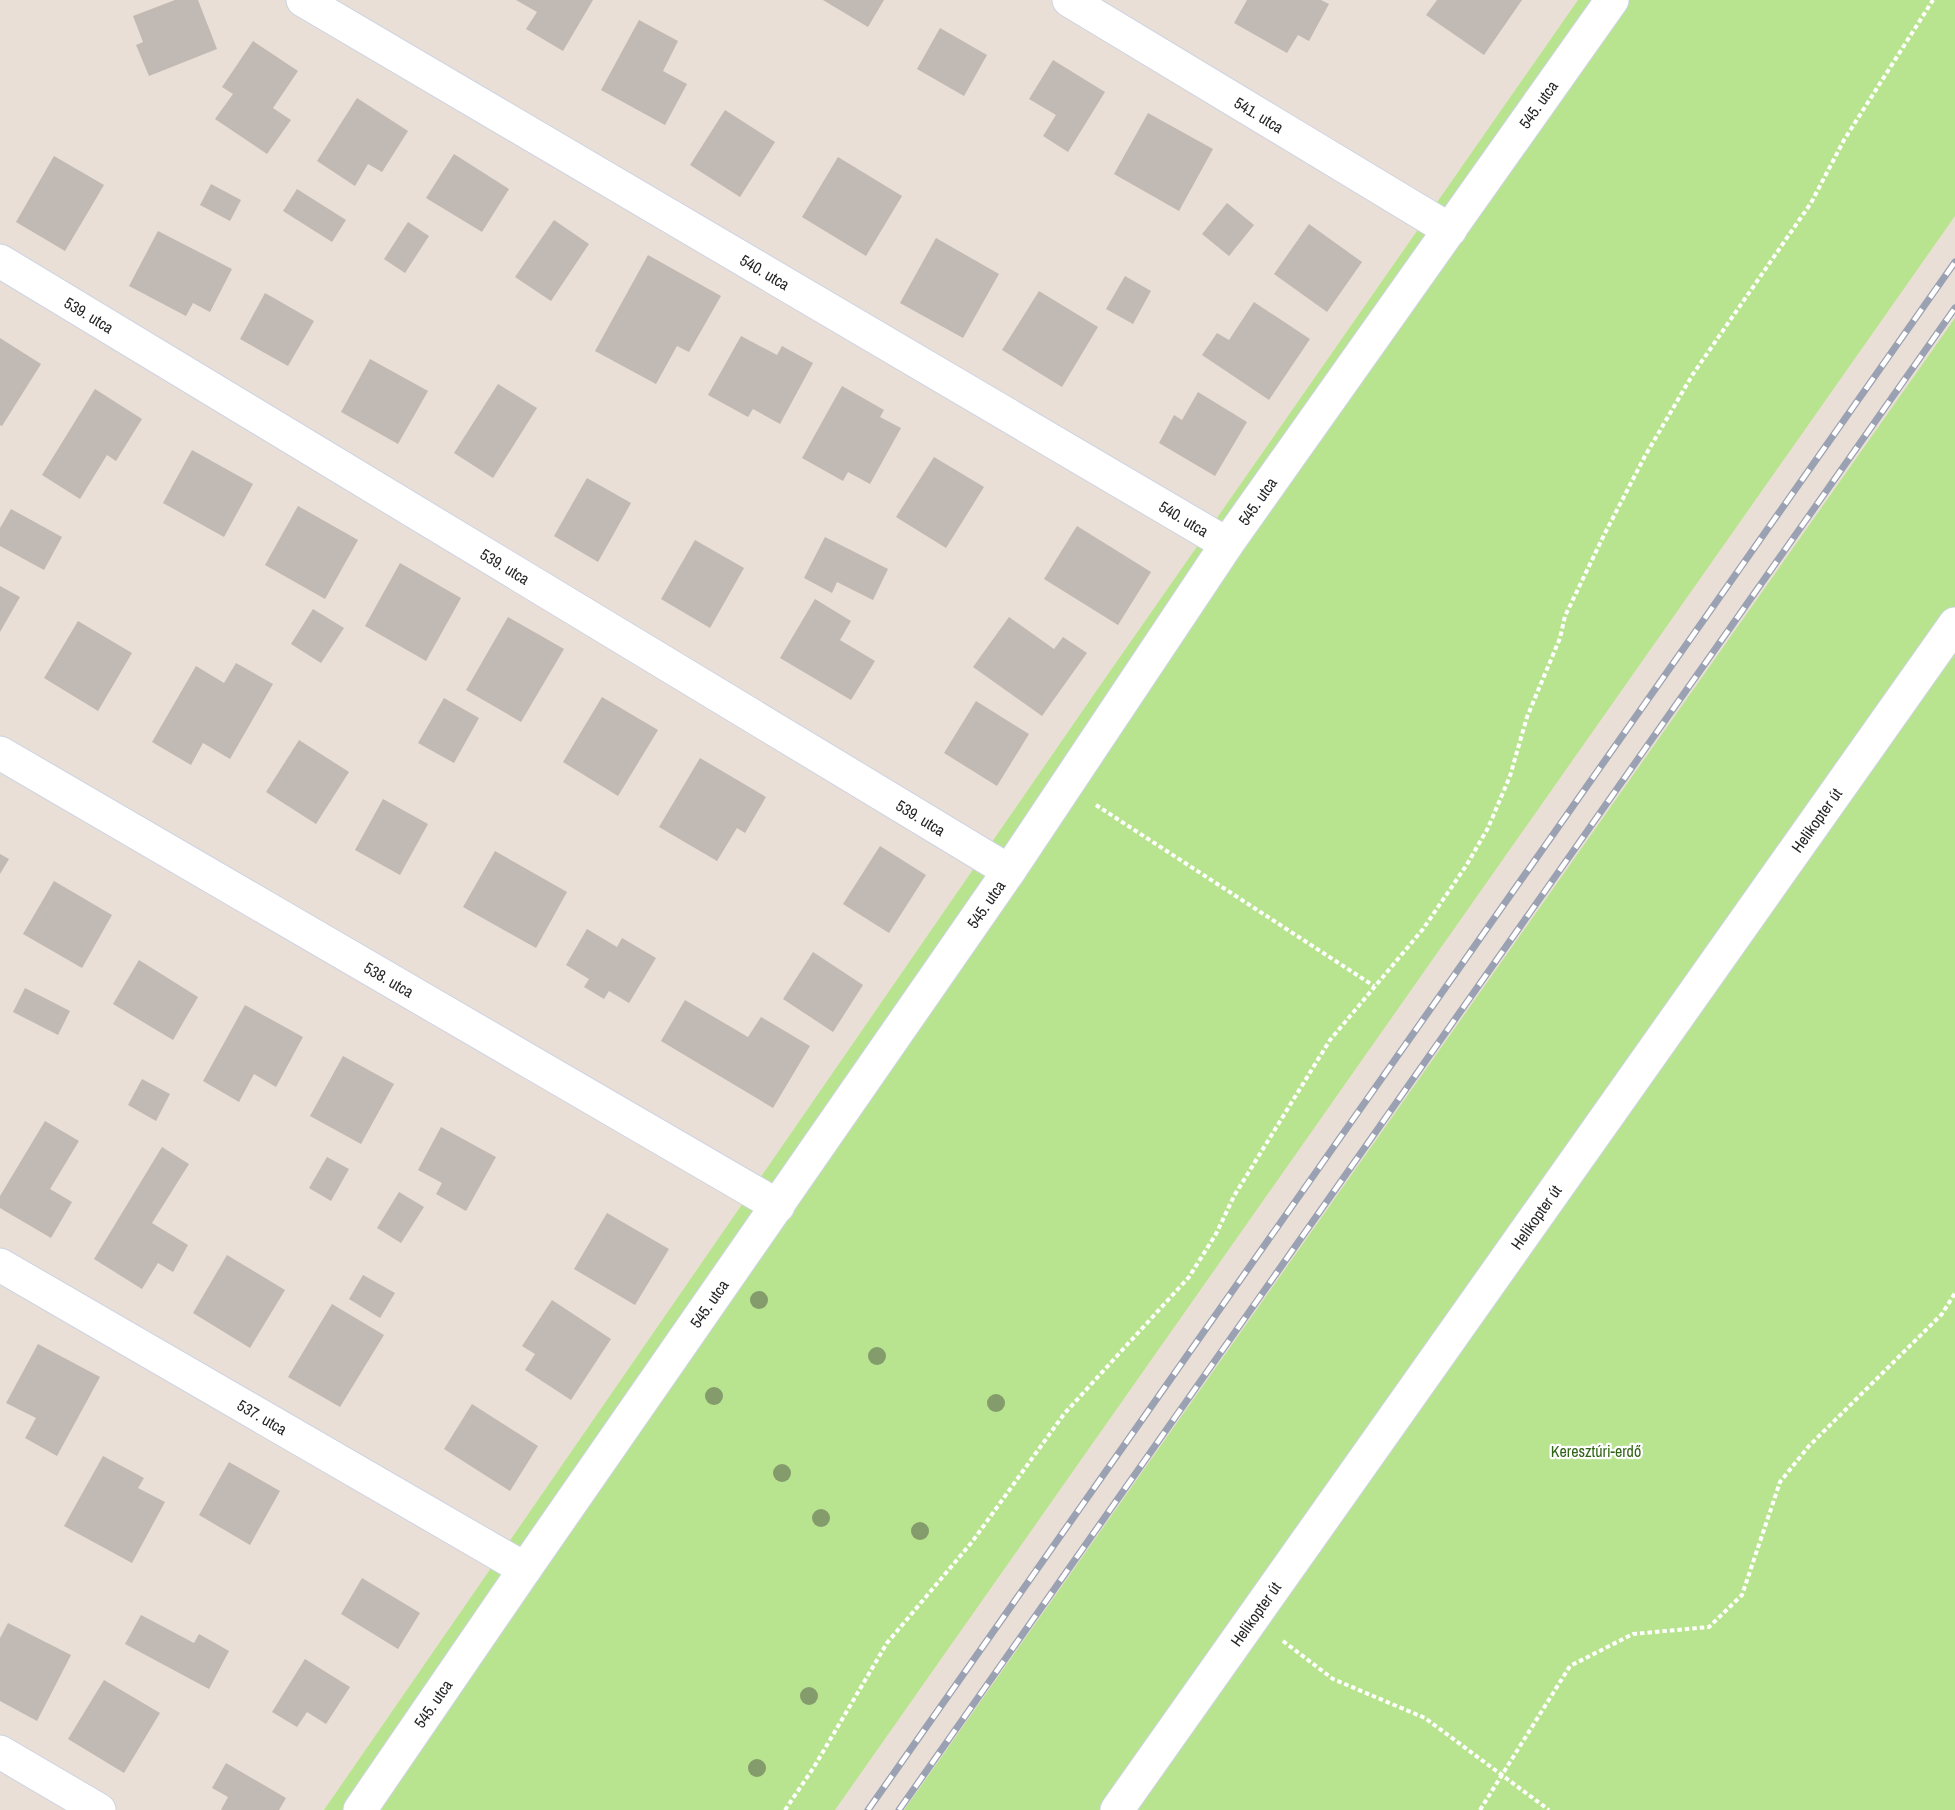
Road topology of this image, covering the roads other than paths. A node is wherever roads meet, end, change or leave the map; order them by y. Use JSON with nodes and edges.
{"nodes":[{"id":1,"x":303,"y":0,"type":"edge"},
{"id":2,"x":1069,"y":0,"type":"edge"},
{"id":3,"x":1612,"y":0,"type":"edge"},
{"id":4,"x":1450,"y":230,"type":"junction"},
{"id":5,"x":0,"y":261,"type":"edge"},
{"id":6,"x":1227,"y":544,"type":"junction"},
{"id":7,"x":1955,"y":624,"type":"edge"},
{"id":8,"x":0,"y":753,"type":"edge"},
{"id":9,"x":1009,"y":871,"type":"junction"},
{"id":10,"x":778,"y":1206,"type":"junction"},
{"id":11,"x":0,"y":1265,"type":"edge"},
{"id":12,"x":525,"y":1569,"type":"junction"},
{"id":13,"x":0,"y":1752,"type":"edge"},
{"id":14,"x":99,"y":1810,"type":"edge"},
{"id":15,"x":360,"y":1810,"type":"edge"},
{"id":16,"x":1117,"y":1810,"type":"edge"}],
"edges":[{"from":1,"to":6,"type":"street","name":"540. utca"},
{"from":2,"to":4,"type":"street","name":"541. utca"},
{"from":3,"to":4,"type":"street","name":"545. utca"},
{"from":4,"to":6,"type":"street","name":"545. utca"},
{"from":5,"to":9,"type":"street","name":"539. utca"},
{"from":6,"to":9,"type":"street","name":"545. utca"},
{"from":7,"to":16,"type":"street","name":"Helikopter út"},
{"from":8,"to":10,"type":"street","name":"538. utca"},
{"from":9,"to":10,"type":"street","name":"545. utca"},
{"from":10,"to":12,"type":"street","name":"545. utca"},
{"from":11,"to":12,"type":"street","name":"537. utca"},
{"from":12,"to":15,"type":"street","name":"545. utca"},
{"from":13,"to":14,"type":"street"}]}
